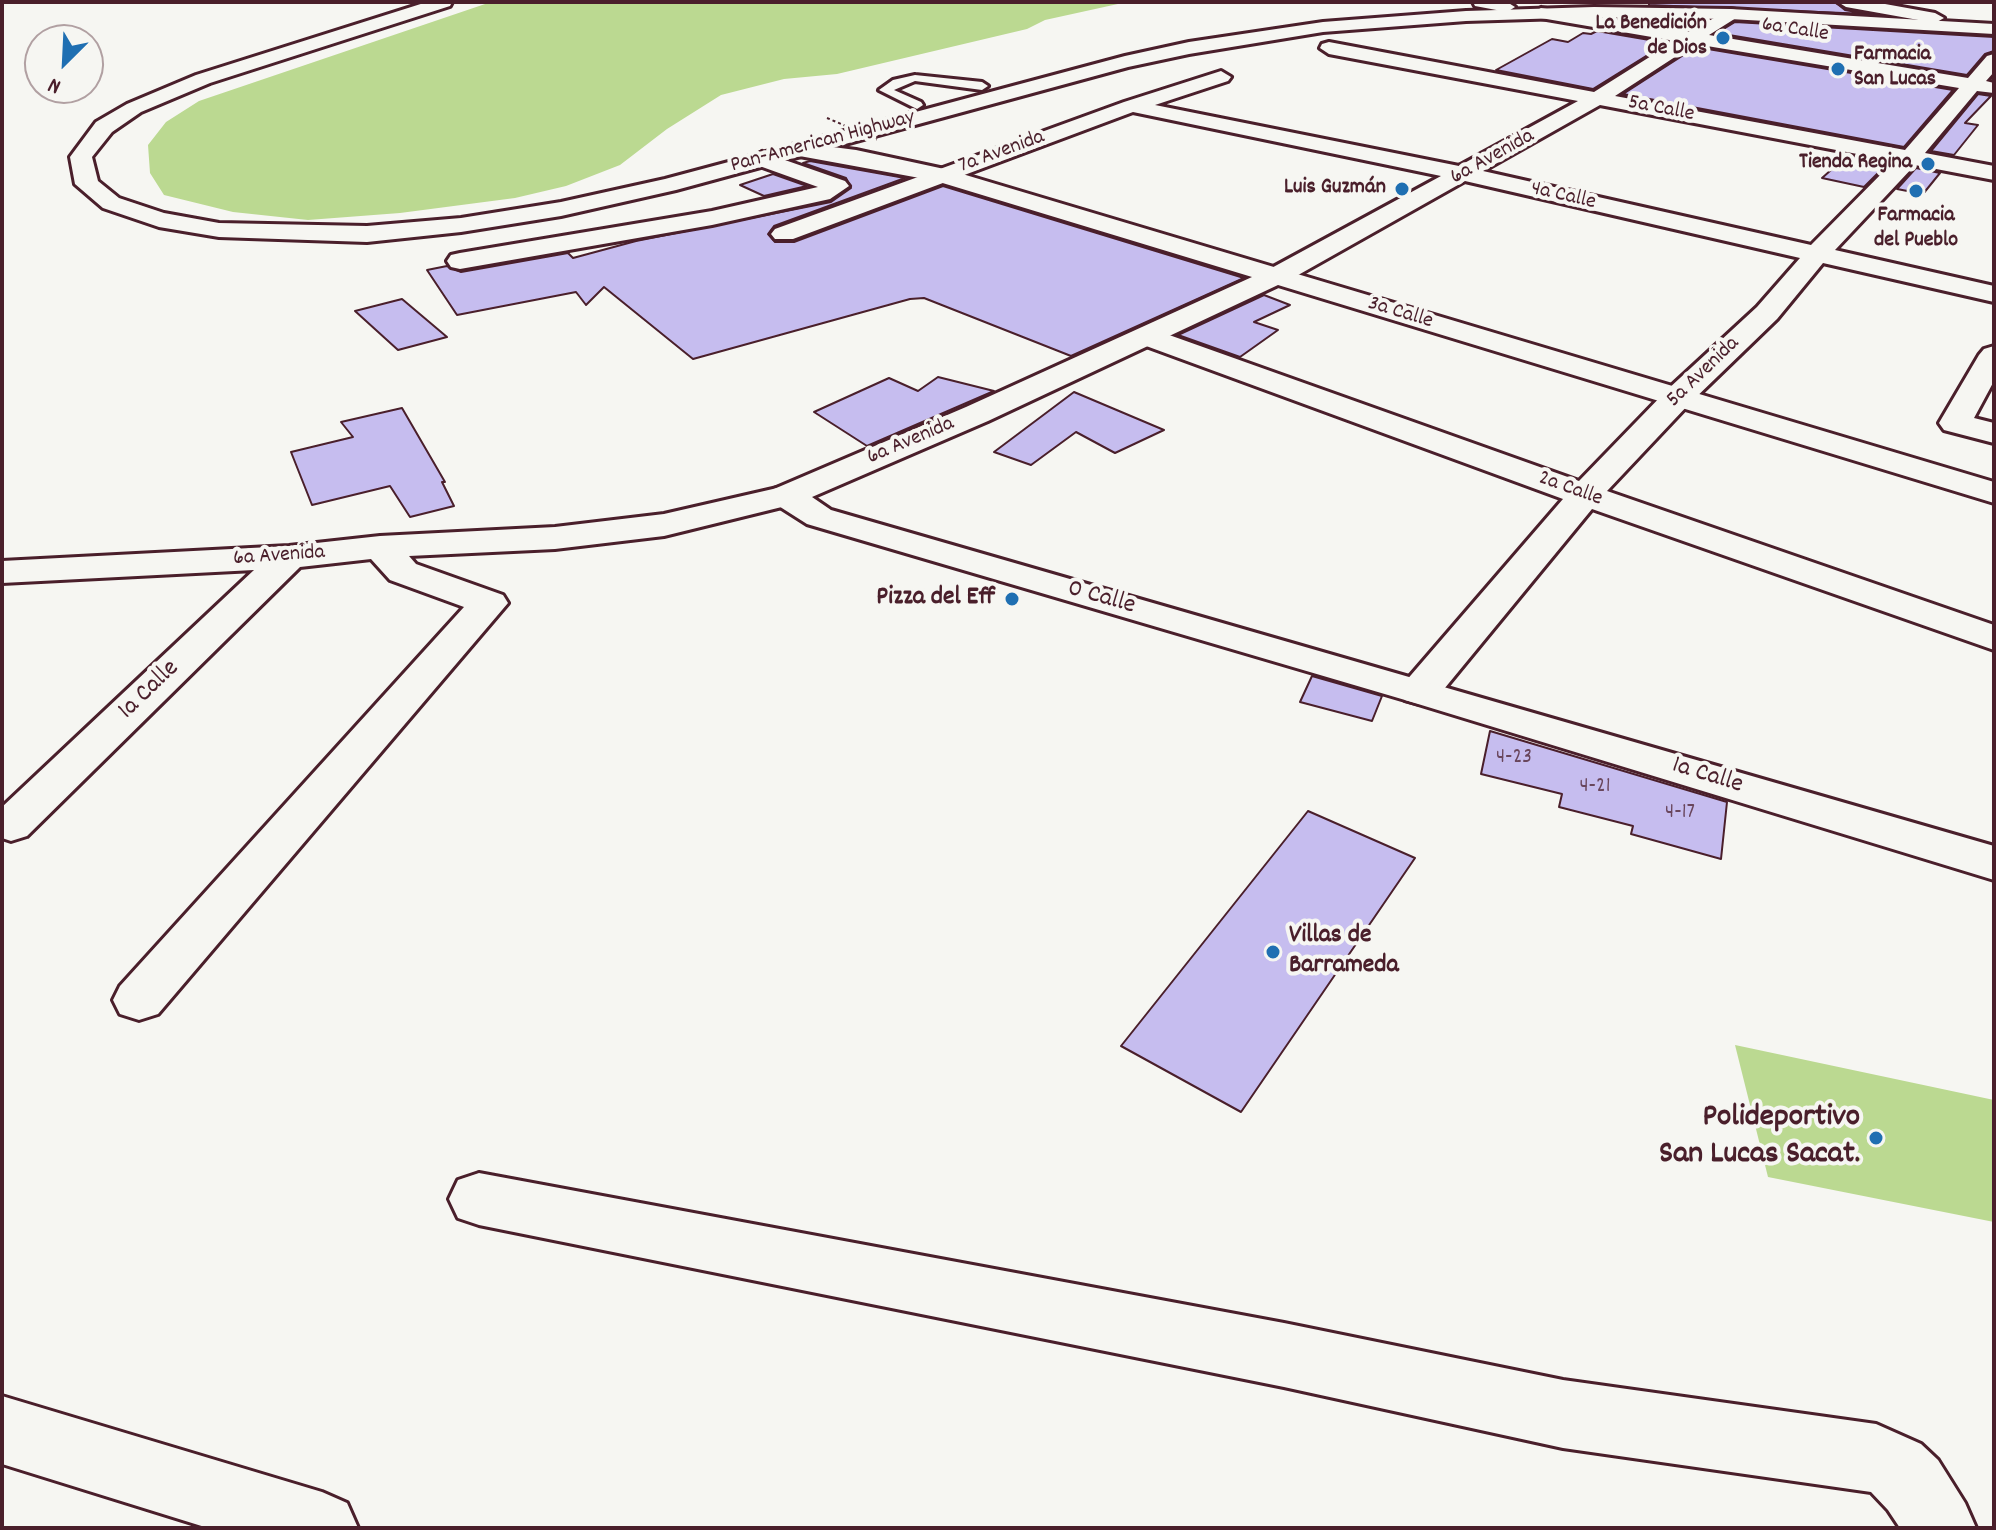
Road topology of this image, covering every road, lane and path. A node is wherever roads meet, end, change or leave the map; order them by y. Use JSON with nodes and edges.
{"nodes":[{"id":1,"x":444,"y":2,"type":"edge"},
{"id":2,"x":470,"y":2,"type":"edge"},
{"id":3,"x":1481,"y":2,"type":"edge"},
{"id":4,"x":1846,"y":2,"type":"edge"},
{"id":5,"x":1507,"y":7,"type":"junction"},
{"id":6,"x":1737,"y":8,"type":"edge"},
{"id":7,"x":1541,"y":13,"type":"junction"},
{"id":8,"x":1935,"y":18,"type":"junction"},
{"id":9,"x":1994,"y":23,"type":"edge"},
{"id":10,"x":1994,"y":29,"type":"edge"},
{"id":11,"x":1693,"y":39,"type":"junction"},
{"id":12,"x":1329,"y":48,"type":"dead end"},
{"id":13,"x":1994,"y":60,"type":"edge"},
{"id":14,"x":1221,"y":77,"type":"dead end"},
{"id":15,"x":982,"y":86,"type":"junction"},
{"id":16,"x":1982,"y":87,"type":"edge"},
{"id":17,"x":1598,"y":98,"type":"junction"},
{"id":18,"x":917,"y":105,"type":"junction"},
{"id":19,"x":1131,"y":106,"type":"junction"},
{"id":20,"x":827,"y":118,"type":"dead end"},
{"id":21,"x":129,"y":135,"type":"dead end"},
{"id":22,"x":877,"y":139,"type":"dead end"},
{"id":23,"x":802,"y":150,"type":"junction"},
{"id":24,"x":1910,"y":157,"type":"junction"},
{"id":25,"x":762,"y":159,"type":"junction"},
{"id":26,"x":1994,"y":173,"type":"edge"},
{"id":27,"x":1465,"y":174,"type":"junction"},
{"id":28,"x":112,"y":175,"type":"dead end"},
{"id":29,"x":941,"y":175,"type":"junction"},
{"id":30,"x":784,"y":234,"type":"dead end"},
{"id":31,"x":1816,"y":255,"type":"junction"},
{"id":32,"x":460,"y":261,"type":"dead end"},
{"id":33,"x":1275,"y":277,"type":"junction"},
{"id":34,"x":1994,"y":294,"type":"edge"},
{"id":35,"x":1148,"y":337,"type":"junction"},
{"id":36,"x":1994,"y":355,"type":"edge"},
{"id":37,"x":1678,"y":397,"type":"junction"},
{"id":38,"x":1994,"y":433,"type":"edge"},
{"id":39,"x":1994,"y":493,"type":"edge"},
{"id":40,"x":1585,"y":495,"type":"junction"},
{"id":41,"x":786,"y":496,"type":"junction"},
{"id":42,"x":380,"y":547,"type":"junction"},
{"id":43,"x":289,"y":557,"type":"junction"},
{"id":44,"x":2,"y":572,"type":"edge"},
{"id":45,"x":1994,"y":638,"type":"edge"},
{"id":46,"x":1420,"y":691,"type":"junction"},
{"id":47,"x":11,"y":825,"type":"dead end"},
{"id":48,"x":1994,"y":863,"type":"edge"},
{"id":49,"x":139,"y":1000,"type":"dead end"},
{"id":50,"x":479,"y":1199,"type":"dead end"},
{"id":51,"x":2,"y":1430,"type":"edge"},
{"id":52,"x":279,"y":1522,"type":"edge"},
{"id":53,"x":1940,"y":1528,"type":"edge"}],
"edges":[{"from":1,"to":25,"type":"main road","name":"Pan-American Highway"},
{"from":2,"to":21,"type":"main road"},
{"from":3,"to":5,"type":"main road"},
{"from":4,"to":8,"type":"main road"},
{"from":5,"to":6,"type":"main road","name":"Pan-American Highway"},
{"from":5,"to":15,"type":"main road","name":"Pan-American Highway"},
{"from":6,"to":7,"type":"main road","name":"Pan-American Highway"},
{"from":6,"to":8,"type":"main road","name":"Pan-American Highway"},
{"from":6,"to":10,"type":"main road","name":"Pan-American Highway"},
{"from":6,"to":11,"type":"main road","name":"6a Avenida"},
{"from":7,"to":11,"type":"main road","name":"6a Calle"},
{"from":7,"to":23,"type":"main road","name":"Pan-American Highway"},
{"from":8,"to":9,"type":"main road","name":"Pan-American Highway"},
{"from":11,"to":16,"type":"main road","name":"6a Calle"},
{"from":11,"to":17,"type":"main road","name":"6a Avenida"},
{"from":12,"to":17,"type":"main road","name":"5a Calle"},
{"from":13,"to":16,"type":"main road","name":"5a Avenida"},
{"from":14,"to":19,"type":"main road","name":"7a Avenida"},
{"from":15,"to":18,"type":"main road","name":"Pan-American Highway"},
{"from":15,"to":18,"type":"lane"},
{"from":16,"to":24,"type":"main road","name":"5a Avenida"},
{"from":17,"to":24,"type":"main road","name":"5a Calle"},
{"from":17,"to":27,"type":"main road","name":"6a Avenida"},
{"from":18,"to":28,"type":"main road","name":"Pan-American Highway"},
{"from":19,"to":27,"type":"main road","name":"4a Calle"},
{"from":19,"to":29,"type":"main road","name":"7a Avenida"},
{"from":20,"to":22,"type":"path","bridge":true},
{"from":23,"to":25,"type":"main road","name":"Pan-American Highway"},
{"from":23,"to":29,"type":"main road","name":"3a Calle"},
{"from":24,"to":26,"type":"main road","name":"5a Calle"},
{"from":24,"to":31,"type":"main road","name":"5a Avenida"},
{"from":25,"to":32,"type":"main road"},
{"from":27,"to":31,"type":"main road","name":"4a Calle"},
{"from":27,"to":33,"type":"main road","name":"6a Avenida"},
{"from":29,"to":30,"type":"main road","name":"7a Avenida"},
{"from":29,"to":33,"type":"main road","name":"3a Calle"},
{"from":31,"to":34,"type":"main road","name":"4a Calle"},
{"from":31,"to":37,"type":"main road","name":"5a Avenida"},
{"from":33,"to":35,"type":"main road","name":"6a Avenida"},
{"from":33,"to":37,"type":"main road","name":"3a Calle"},
{"from":35,"to":40,"type":"main road","name":"2a Calle"},
{"from":35,"to":41,"type":"main road","name":"6a Avenida"},
{"from":36,"to":38,"type":"main road"},
{"from":37,"to":39,"type":"main road","name":"3a Calle"},
{"from":37,"to":40,"type":"main road","name":"5a Avenida"},
{"from":40,"to":45,"type":"main road","name":"2a Calle"},
{"from":40,"to":46,"type":"main road","name":"5a Avenida"},
{"from":41,"to":42,"type":"main road","name":"6a Avenida"},
{"from":41,"to":46,"type":"main road","name":"0 Calle"},
{"from":42,"to":43,"type":"main road","name":"6a Avenida"},
{"from":42,"to":49,"type":"main road"},
{"from":43,"to":44,"type":"main road","name":"6a Avenida"},
{"from":43,"to":47,"type":"main road","name":"1a Calle"},
{"from":46,"to":48,"type":"main road","name":"1a Calle"},
{"from":50,"to":53,"type":"main road"},
{"from":51,"to":52,"type":"main road"}]}
